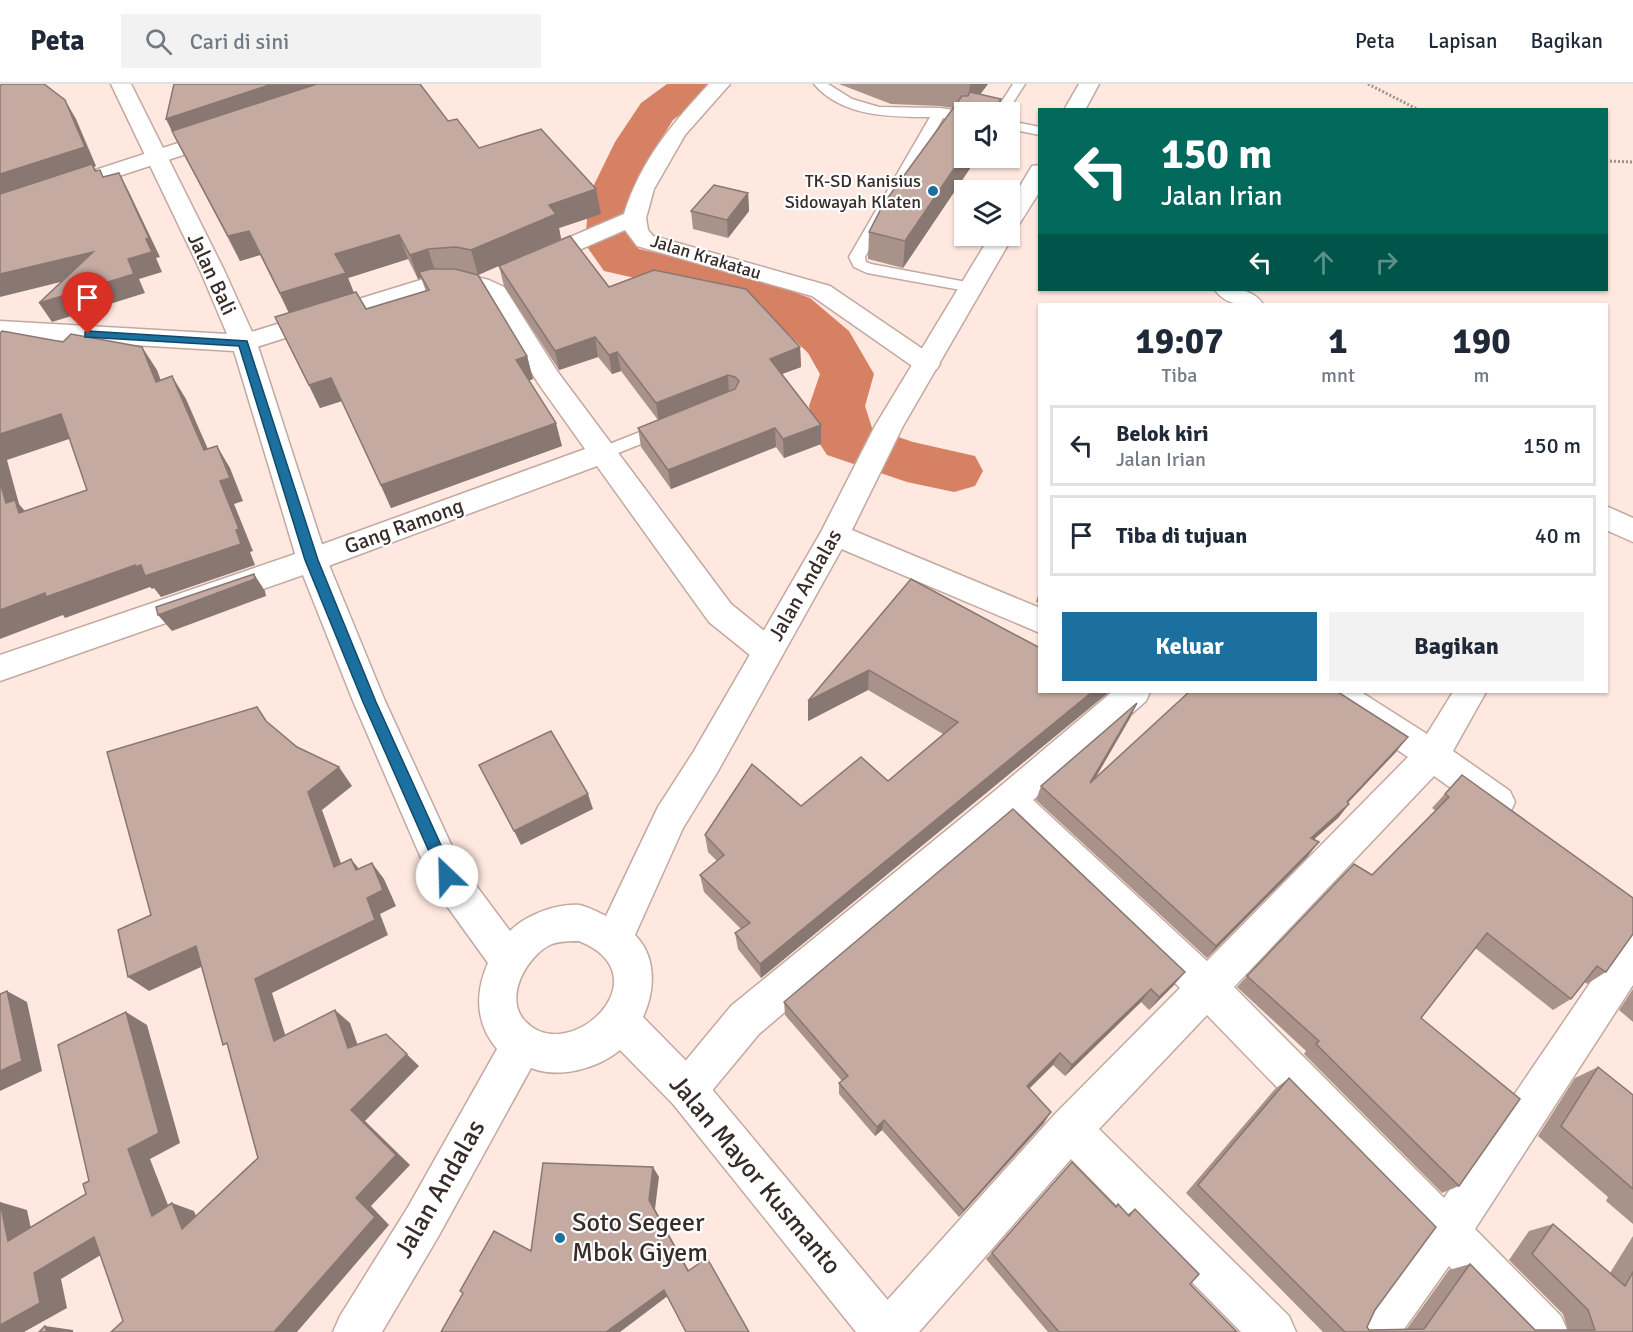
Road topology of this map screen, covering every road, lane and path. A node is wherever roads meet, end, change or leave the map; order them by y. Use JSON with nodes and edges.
{"nodes":[{"id":1,"x":121,"y":84,"type":"edge"},
{"id":2,"x":720,"y":84,"type":"edge"},
{"id":3,"x":820,"y":84,"type":"edge"},
{"id":4,"x":1019,"y":84,"type":"edge"},
{"id":5,"x":1089,"y":84,"type":"edge"},
{"id":6,"x":1368,"y":84,"type":"edge"},
{"id":7,"x":1007,"y":102,"type":"edge"},
{"id":8,"x":1075,"y":108,"type":"edge"},
{"id":9,"x":1415,"y":108,"type":"edge"},
{"id":10,"x":940,"y":112,"type":"junction"},
{"id":11,"x":954,"y":114,"type":"edge"},
{"id":12,"x":1020,"y":127,"type":"edge"},
{"id":13,"x":242,"y":128,"type":"edge"},
{"id":14,"x":1038,"y":131,"type":"edge"},
{"id":15,"x":156,"y":157,"type":"junction"},
{"id":16,"x":1608,"y":161,"type":"edge"},
{"id":17,"x":1633,"y":162,"type":"edge"},
{"id":18,"x":1038,"y":174,"type":"edge"},
{"id":19,"x":1020,"y":204,"type":"edge"},
{"id":20,"x":0,"y":208,"type":"edge"},
{"id":21,"x":630,"y":220,"type":"junction"},
{"id":22,"x":995,"y":246,"type":"edge"},
{"id":23,"x":480,"y":285,"type":"junction"},
{"id":24,"x":972,"y":287,"type":"junction"},
{"id":25,"x":1229,"y":291,"type":"edge"},
{"id":26,"x":1249,"y":303,"type":"edge"},
{"id":27,"x":0,"y":329,"type":"edge"},
{"id":28,"x":244,"y":343,"type":"junction"},
{"id":29,"x":927,"y":364,"type":"junction"},
{"id":30,"x":677,"y":423,"type":"edge"},
{"id":31,"x":603,"y":453,"type":"junction"},
{"id":32,"x":1608,"y":517,"type":"edge"},
{"id":33,"x":1633,"y":531,"type":"edge"},
{"id":34,"x":835,"y":534,"type":"junction"},
{"id":35,"x":312,"y":560,"type":"junction"},
{"id":36,"x":1038,"y":620,"type":"edge"},
{"id":37,"x":767,"y":651,"type":"junction"},
{"id":38,"x":0,"y":668,"type":"edge"},
{"id":39,"x":1133,"y":693,"type":"edge"},
{"id":40,"x":1337,"y":693,"type":"edge"},
{"id":41,"x":1469,"y":693,"type":"edge"},
{"id":42,"x":1432,"y":755,"type":"junction"},
{"id":43,"x":1009,"y":800,"type":"junction"},
{"id":44,"x":1518,"y":817,"type":"edge"},
{"id":45,"x":615,"y":937,"type":"junction"},
{"id":46,"x":1633,"y":952,"type":"edge"},
{"id":47,"x":509,"y":960,"type":"junction"},
{"id":48,"x":1207,"y":987,"type":"junction"},
{"id":49,"x":620,"y":1022,"type":"junction"},
{"id":50,"x":522,"y":1044,"type":"junction"},
{"id":51,"x":687,"y":1090,"type":"junction"},
{"id":52,"x":1070,"y":1129,"type":"junction"},
{"id":53,"x":1448,"y":1231,"type":"junction"},
{"id":54,"x":356,"y":1332,"type":"edge"},
{"id":55,"x":887,"y":1332,"type":"edge"},
{"id":56,"x":1273,"y":1332,"type":"edge"},
{"id":57,"x":1374,"y":1332,"type":"edge"},
{"id":58,"x":1545,"y":1332,"type":"edge"}],
"edges":[{"from":1,"to":15,"type":"street","name":"Jalan Bali"},
{"from":2,"to":21,"type":"street","name":"Jalan Krakatau"},
{"from":3,"to":10,"type":"lane"},
{"from":4,"to":7,"type":"lane"},
{"from":5,"to":8,"type":"street"},
{"from":6,"to":9,"type":"path"},
{"from":10,"to":11,"type":"lane"},
{"from":10,"to":24,"type":"lane"},
{"from":12,"to":14,"type":"lane"},
{"from":13,"to":15,"type":"street"},
{"from":15,"to":20,"type":"street"},
{"from":15,"to":28,"type":"street","name":"Jalan Bali"},
{"from":16,"to":17,"type":"path"},
{"from":18,"to":19,"type":"street"},
{"from":21,"to":23,"type":"street"},
{"from":21,"to":29,"type":"street","name":"Jalan Krakatau"},
{"from":22,"to":24,"type":"street","name":"Jalan Andalas"},
{"from":23,"to":28,"type":"street"},
{"from":23,"to":31,"type":"street"},
{"from":24,"to":29,"type":"street","name":"Jalan Andalas"},
{"from":25,"to":26,"type":"street"},
{"from":27,"to":28,"type":"street"},
{"from":28,"to":35,"type":"street","name":"Jalan Bali"},
{"from":29,"to":34,"type":"street","name":"Jalan Andalas"},
{"from":30,"to":31,"type":"lane"},
{"from":31,"to":35,"type":"street","name":"Gang Ramong"},
{"from":31,"to":37,"type":"street"},
{"from":32,"to":33,"type":"street"},
{"from":34,"to":36,"type":"street"},
{"from":34,"to":37,"type":"street","name":"Jalan Andalas"},
{"from":35,"to":38,"type":"street","name":"Gang Ramong"},
{"from":35,"to":47,"type":"street","name":"Jalan Bali"},
{"from":37,"to":45,"type":"street","name":"Jalan Andalas"},
{"from":39,"to":43,"type":"street"},
{"from":40,"to":42,"type":"street"},
{"from":41,"to":42,"type":"street"},
{"from":42,"to":44,"type":"street"},
{"from":42,"to":48,"type":"street"},
{"from":43,"to":48,"type":"street"},
{"from":43,"to":51,"type":"street"},
{"from":45,"to":47,"type":"street"},
{"from":45,"to":49,"type":"street"},
{"from":46,"to":53,"type":"street"},
{"from":47,"to":50,"type":"street"},
{"from":48,"to":52,"type":"street"},
{"from":48,"to":53,"type":"street"},
{"from":49,"to":50,"type":"street"},
{"from":49,"to":51,"type":"street","name":"Jalan Mayor Kusmanto"},
{"from":50,"to":54,"type":"street","name":"Jalan Andalas"},
{"from":51,"to":55,"type":"street","name":"Jalan Mayor Kusmanto"},
{"from":52,"to":55,"type":"street"},
{"from":52,"to":56,"type":"street"},
{"from":53,"to":57,"type":"street"},
{"from":53,"to":58,"type":"street"}]}
